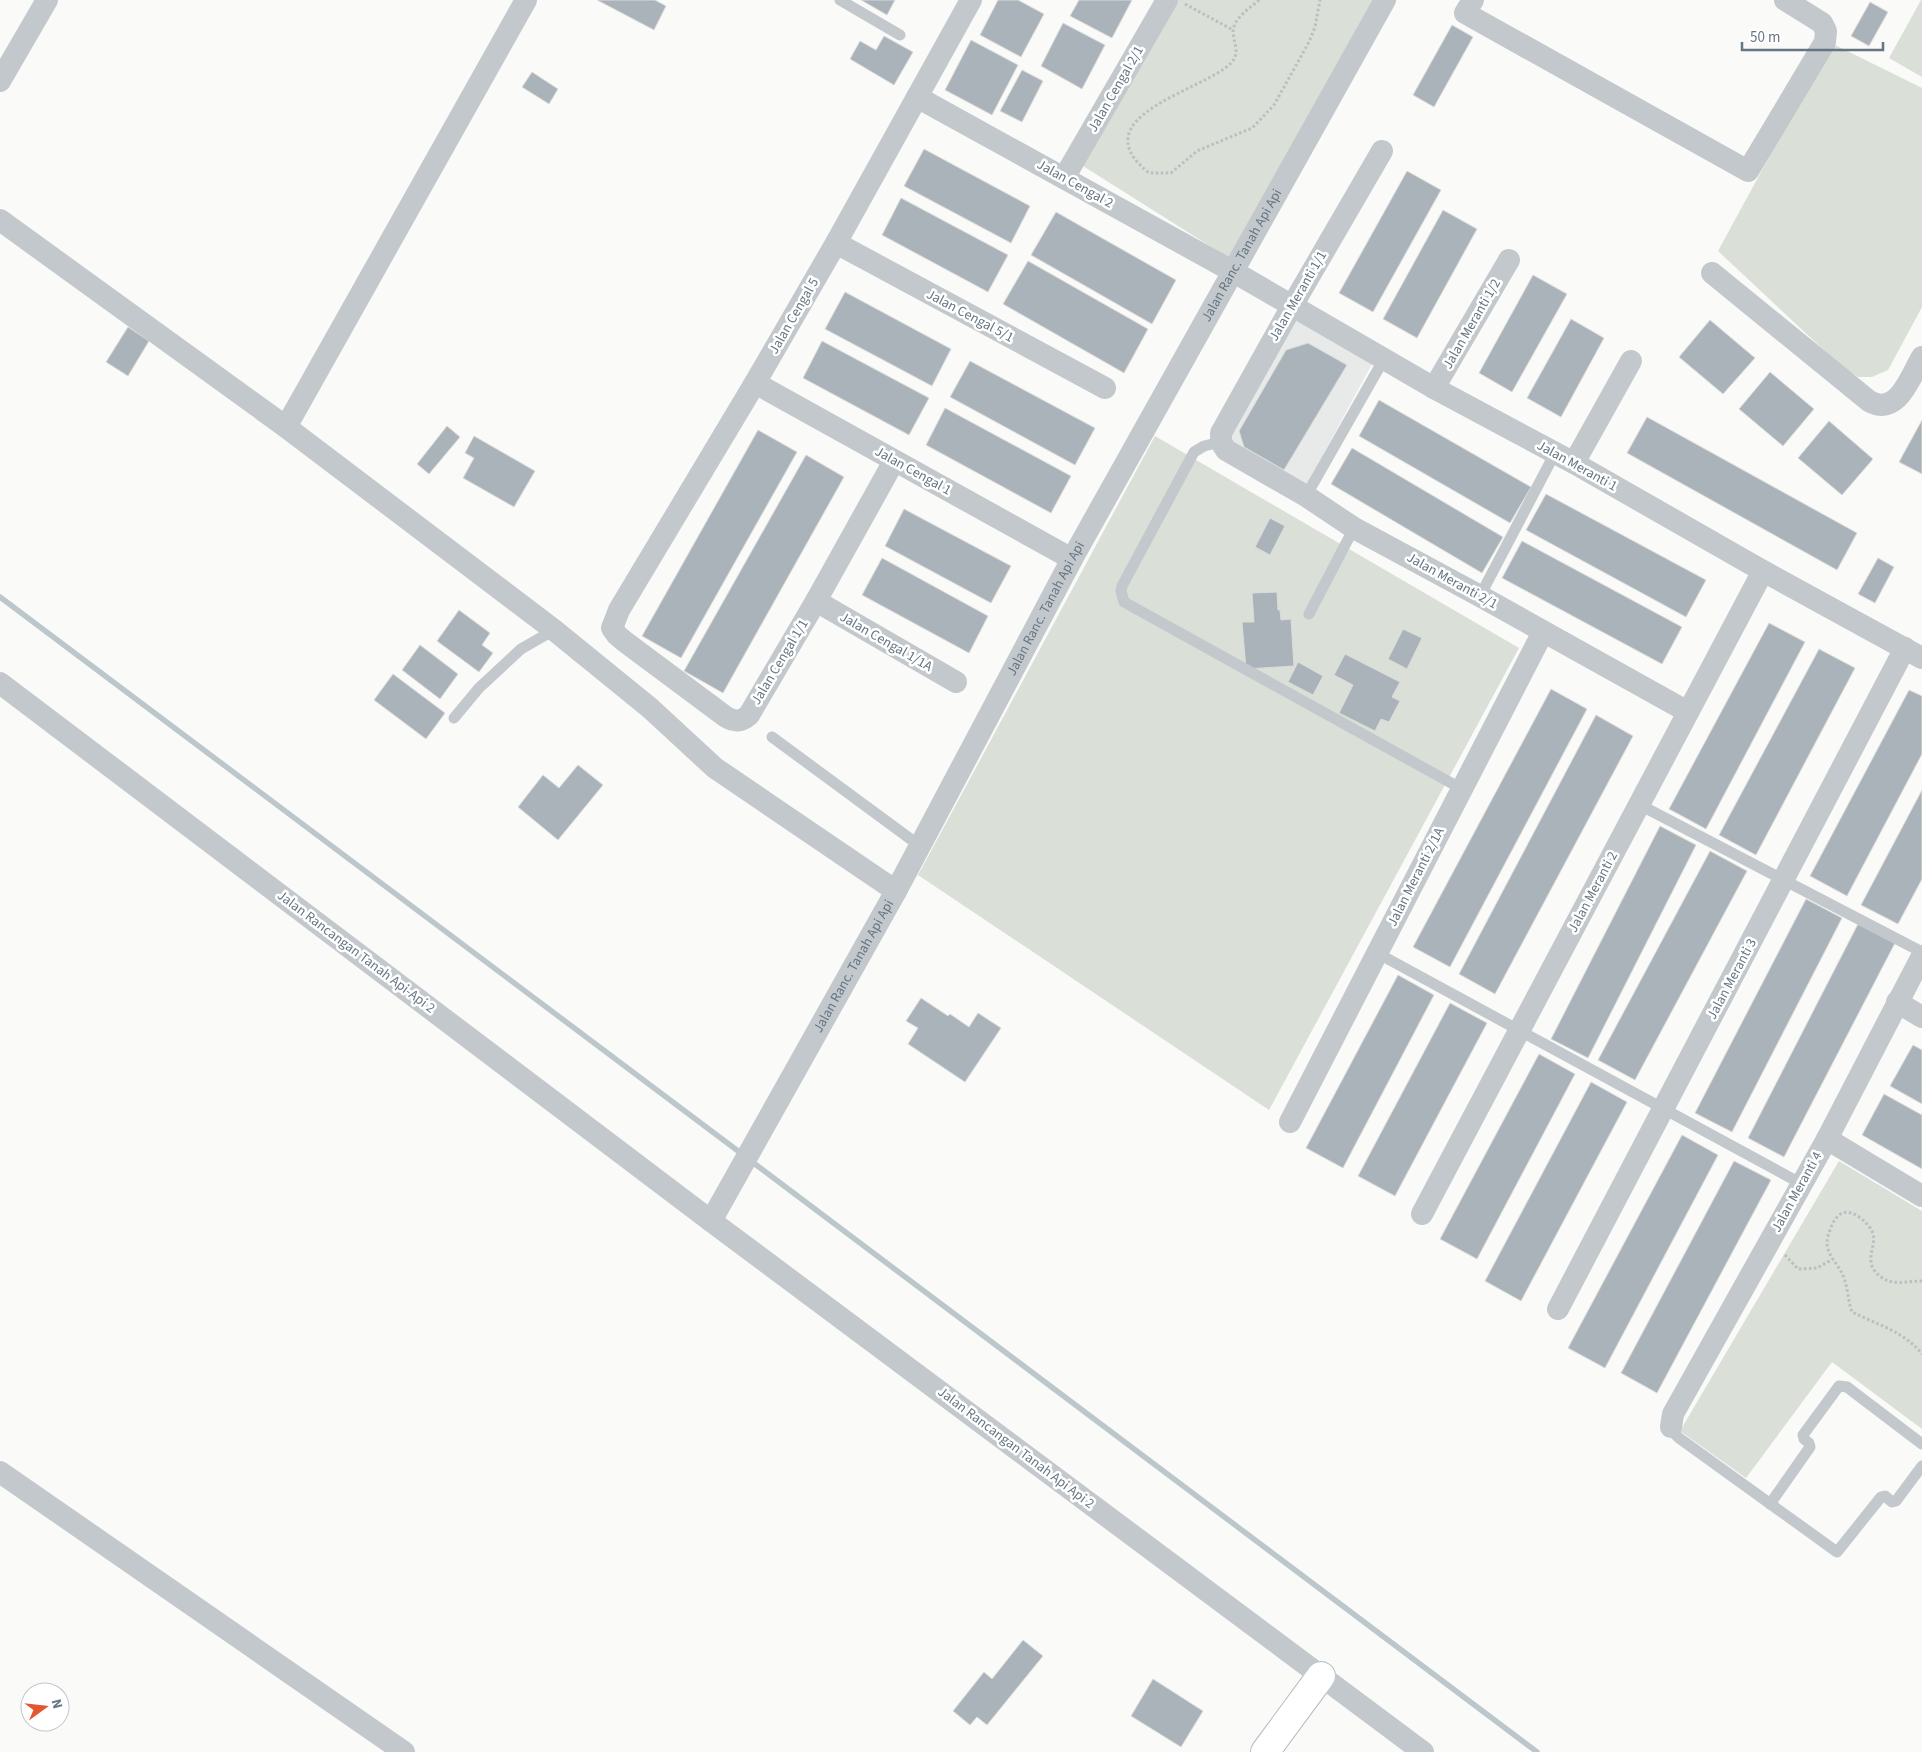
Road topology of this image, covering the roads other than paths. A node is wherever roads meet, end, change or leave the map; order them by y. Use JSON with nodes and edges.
{"nodes":[{"id":1,"x":47,"y":0,"type":"edge"},
{"id":2,"x":526,"y":0,"type":"edge"},
{"id":3,"x":840,"y":0,"type":"edge"},
{"id":4,"x":971,"y":0,"type":"edge"},
{"id":5,"x":1167,"y":0,"type":"edge"},
{"id":6,"x":1385,"y":0,"type":"edge"},
{"id":7,"x":1473,"y":0,"type":"edge"},
{"id":8,"x":1785,"y":0,"type":"edge"},
{"id":9,"x":900,"y":35,"type":"dead end"},
{"id":10,"x":0,"y":82,"type":"edge"},
{"id":11,"x":917,"y":96,"type":"junction"},
{"id":12,"x":1382,"y":151,"type":"dead end"},
{"id":13,"x":1064,"y":178,"type":"junction"},
{"id":14,"x":0,"y":220,"type":"edge"},
{"id":15,"x":836,"y":244,"type":"junction"},
{"id":16,"x":1509,"y":260,"type":"dead end"},
{"id":17,"x":1234,"y":272,"type":"junction"},
{"id":18,"x":1712,"y":273,"type":"dead end"},
{"id":19,"x":1292,"y":306,"type":"junction"},
{"id":20,"x":1922,"y":357,"type":"edge"},
{"id":21,"x":1384,"y":358,"type":"junction"},
{"id":22,"x":1630,"y":361,"type":"dead end"},
{"id":23,"x":755,"y":383,"type":"junction"},
{"id":24,"x":1105,"y":388,"type":"dead end"},
{"id":25,"x":1434,"y":388,"type":"junction"},
{"id":26,"x":286,"y":427,"type":"junction"},
{"id":27,"x":1221,"y":442,"type":"junction"},
{"id":28,"x":1564,"y":458,"type":"junction"},
{"id":29,"x":894,"y":461,"type":"junction"},
{"id":30,"x":1306,"y":496,"type":"junction"},
{"id":31,"x":1354,"y":528,"type":"junction"},
{"id":32,"x":1072,"y":558,"type":"junction"},
{"id":33,"x":1763,"y":571,"type":"junction"},
{"id":34,"x":1480,"y":596,"type":"junction"},
{"id":35,"x":816,"y":601,"type":"junction"},
{"id":36,"x":1308,"y":614,"type":"dead end"},
{"id":37,"x":612,"y":628,"type":"joint"},
{"id":38,"x":554,"y":630,"type":"junction"},
{"id":39,"x":1543,"y":632,"type":"junction"},
{"id":40,"x":1914,"y":653,"type":"edge"},
{"id":41,"x":956,"y":682,"type":"dead end"},
{"id":42,"x":0,"y":683,"type":"edge"},
{"id":43,"x":1688,"y":712,"type":"junction"},
{"id":44,"x":454,"y":718,"type":"dead end"},
{"id":45,"x":772,"y":737,"type":"dead end"},
{"id":46,"x":1462,"y":789,"type":"junction"},
{"id":47,"x":1640,"y":804,"type":"junction"},
{"id":48,"x":920,"y":846,"type":"junction"},
{"id":49,"x":1783,"y":880,"type":"junction"},
{"id":50,"x":896,"y":891,"type":"junction"},
{"id":51,"x":1377,"y":954,"type":"junction"},
{"id":52,"x":1922,"y":954,"type":"edge"},
{"id":53,"x":1897,"y":1002,"type":"junction"},
{"id":54,"x":1922,"y":1016,"type":"edge"},
{"id":55,"x":1520,"y":1030,"type":"junction"},
{"id":56,"x":1664,"y":1109,"type":"junction"},
{"id":57,"x":1290,"y":1122,"type":"dead end"},
{"id":58,"x":1827,"y":1139,"type":"junction"},
{"id":59,"x":1802,"y":1184,"type":"junction"},
{"id":60,"x":1922,"y":1196,"type":"edge"},
{"id":61,"x":1422,"y":1214,"type":"dead end"},
{"id":62,"x":711,"y":1221,"type":"junction"},
{"id":63,"x":1558,"y":1309,"type":"dead end"},
{"id":64,"x":1671,"y":1427,"type":"joint"},
{"id":65,"x":1922,"y":1444,"type":"edge"},
{"id":66,"x":1922,"y":1466,"type":"edge"},
{"id":67,"x":0,"y":1472,"type":"edge"},
{"id":68,"x":1770,"y":1504,"type":"junction"},
{"id":69,"x":1321,"y":1676,"type":"junction"},
{"id":70,"x":404,"y":1752,"type":"edge"},
{"id":71,"x":1265,"y":1752,"type":"edge"},
{"id":72,"x":1424,"y":1752,"type":"edge"}],
"edges":[{"from":1,"to":10,"type":"street"},
{"from":2,"to":26,"type":"street"},
{"from":3,"to":9,"type":"lane"},
{"from":4,"to":11,"type":"street","name":"Jalan Cengal 5"},
{"from":5,"to":13,"type":"street","name":"Jalan Cengal 2/1"},
{"from":6,"to":17,"type":"street","name":"Jalan Ranc. Tanah Api Api"},
{"from":7,"to":8,"type":"street"},
{"from":11,"to":13,"type":"street","name":"Jalan Cengal 2"},
{"from":11,"to":15,"type":"street","name":"Jalan Cengal 5"},
{"from":12,"to":19,"type":"street","name":"Jalan Meranti 1/1"},
{"from":13,"to":17,"type":"street","name":"Jalan Cengal 2"},
{"from":14,"to":26,"type":"street"},
{"from":15,"to":23,"type":"street","name":"Jalan Cengal 5"},
{"from":15,"to":24,"type":"street","name":"Jalan Cengal 5/1"},
{"from":16,"to":25,"type":"street","name":"Jalan Meranti 1/2"},
{"from":17,"to":19,"type":"street","name":"Jalan Meranti 1"},
{"from":17,"to":32,"type":"street","name":"Jalan Ranc. Tanah Api Api"},
{"from":18,"to":20,"type":"street"},
{"from":19,"to":21,"type":"street","name":"Jalan Meranti 1"},
{"from":19,"to":27,"type":"street","name":"Jalan Meranti 1/1"},
{"from":21,"to":25,"type":"street","name":"Jalan Meranti 1"},
{"from":21,"to":30,"type":"lane"},
{"from":22,"to":28,"type":"street"},
{"from":23,"to":29,"type":"street","name":"Jalan Cengal 1"},
{"from":23,"to":37,"type":"street","name":"Jalan Cengal 5"},
{"from":25,"to":28,"type":"street","name":"Jalan Meranti 1"},
{"from":26,"to":38,"type":"street"},
{"from":27,"to":30,"type":"street","name":"Jalan Meranti 2/1"},
{"from":27,"to":46,"type":"lane"},
{"from":28,"to":33,"type":"street","name":"Jalan Meranti 1"},
{"from":28,"to":34,"type":"lane"},
{"from":29,"to":32,"type":"street","name":"Jalan Cengal 1"},
{"from":29,"to":35,"type":"street","name":"Jalan Cengal 1/1"},
{"from":30,"to":31,"type":"street","name":"Jalan Meranti 2/1"},
{"from":31,"to":34,"type":"street","name":"Jalan Meranti 2/1"},
{"from":31,"to":36,"type":"lane"},
{"from":32,"to":48,"type":"street","name":"Jalan Ranc. Tanah Api Api"},
{"from":33,"to":40,"type":"street","name":"Jalan Meranti 1"},
{"from":33,"to":43,"type":"street","name":"Jalan Meranti 2"},
{"from":34,"to":39,"type":"street","name":"Jalan Meranti 2/1"},
{"from":35,"to":37,"type":"street","name":"Jalan Cengal 1/1"},
{"from":35,"to":41,"type":"street","name":"Jalan Cengal 1/1A"},
{"from":38,"to":44,"type":"lane"},
{"from":38,"to":50,"type":"street"},
{"from":39,"to":43,"type":"street","name":"Jalan Meranti 2/1"},
{"from":39,"to":46,"type":"street","name":"Jalan Meranti 2/1A"},
{"from":40,"to":49,"type":"street","name":"Jalan Meranti 3"},
{"from":42,"to":62,"type":"street","name":"Jalan Rancangan Tanah Api-Api 2"},
{"from":43,"to":47,"type":"street","name":"Jalan Meranti 2"},
{"from":45,"to":48,"type":"lane"},
{"from":46,"to":51,"type":"street","name":"Jalan Meranti 2/1A"},
{"from":47,"to":49,"type":"lane"},
{"from":47,"to":55,"type":"street","name":"Jalan Meranti 2"},
{"from":48,"to":50,"type":"street","name":"Jalan Ranc. Tanah Api Api"},
{"from":49,"to":52,"type":"lane"},
{"from":49,"to":56,"type":"street","name":"Jalan Meranti 3"},
{"from":50,"to":62,"type":"street","name":"Jalan Ranc. Tanah Api Api"},
{"from":51,"to":55,"type":"lane"},
{"from":51,"to":57,"type":"street","name":"Jalan Meranti 2/1A"},
{"from":52,"to":53,"type":"street","name":"Jalan Meranti 4"},
{"from":53,"to":54,"type":"street"},
{"from":53,"to":58,"type":"street","name":"Jalan Meranti 4"},
{"from":55,"to":56,"type":"lane"},
{"from":55,"to":61,"type":"street","name":"Jalan Meranti 2"},
{"from":56,"to":59,"type":"lane"},
{"from":56,"to":63,"type":"street","name":"Jalan Meranti 3"},
{"from":58,"to":59,"type":"street","name":"Jalan Meranti 4"},
{"from":58,"to":60,"type":"street"},
{"from":59,"to":64,"type":"street","name":"Jalan Meranti 4"},
{"from":62,"to":69,"type":"street","name":"Jalan Rancangan Tanah Api Api 2"},
{"from":64,"to":68,"type":"lane"},
{"from":65,"to":68,"type":"lane"},
{"from":66,"to":68,"type":"lane"},
{"from":67,"to":70,"type":"street"},
{"from":69,"to":71,"type":"street"},
{"from":69,"to":72,"type":"street"}]}
